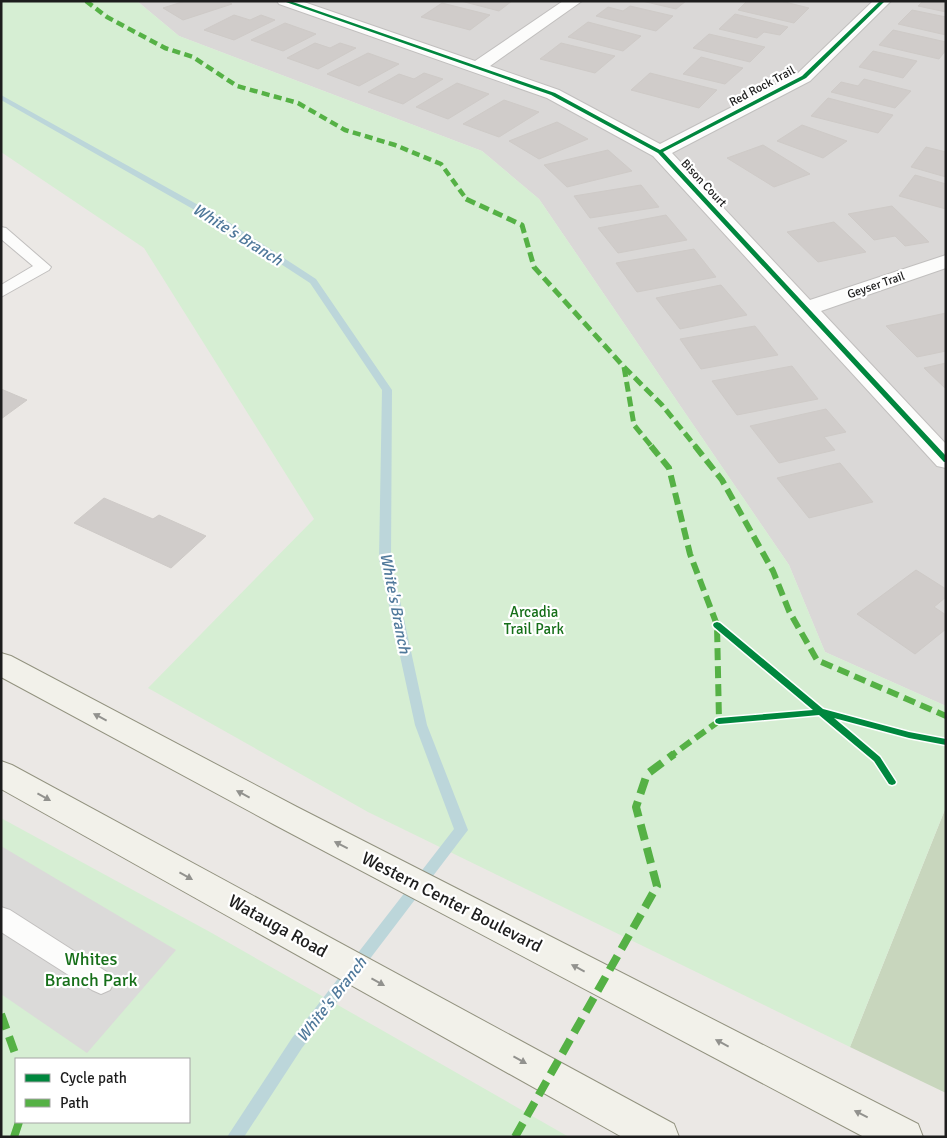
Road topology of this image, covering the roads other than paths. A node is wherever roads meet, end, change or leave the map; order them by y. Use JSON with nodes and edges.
{"nodes":[{"id":1,"x":285,"y":1,"type":"edge"},
{"id":2,"x":574,"y":1,"type":"edge"},
{"id":3,"x":883,"y":1,"type":"edge"},
{"id":4,"x":478,"y":67,"type":"junction"},
{"id":5,"x":660,"y":152,"type":"junction"},
{"id":6,"x":1,"y":232,"type":"edge"},
{"id":7,"x":946,"y":261,"type":"edge"},
{"id":8,"x":1,"y":292,"type":"edge"},
{"id":9,"x":806,"y":308,"type":"junction"},
{"id":10,"x":946,"y":460,"type":"edge"},
{"id":11,"x":1,"y":664,"type":"edge"},
{"id":12,"x":1,"y":774,"type":"edge"},
{"id":13,"x":1,"y":918,"type":"edge"},
{"id":14,"x":101,"y":982,"type":"dead end"},
{"id":15,"x":660,"y":1137,"type":"edge"},
{"id":16,"x":904,"y":1137,"type":"edge"}],
"edges":[{"from":1,"to":4,"type":"street","name":"Bison Court"},
{"from":2,"to":4,"type":"street"},
{"from":3,"to":5,"type":"street","name":"Red Rock Trail"},
{"from":4,"to":5,"type":"street","name":"Bison Court"},
{"from":5,"to":9,"type":"street","name":"Bison Court"},
{"from":6,"to":8,"type":"lane"},
{"from":7,"to":9,"type":"street","name":"Geyser Trail"},
{"from":9,"to":10,"type":"street","name":"Bison Court"},
{"from":16,"to":11,"type":"main road","name":"Western Center Boulevard","one_way":true},
{"from":12,"to":15,"type":"main road","name":"Watauga Road","one_way":true},
{"from":13,"to":14,"type":"lane"}]}
